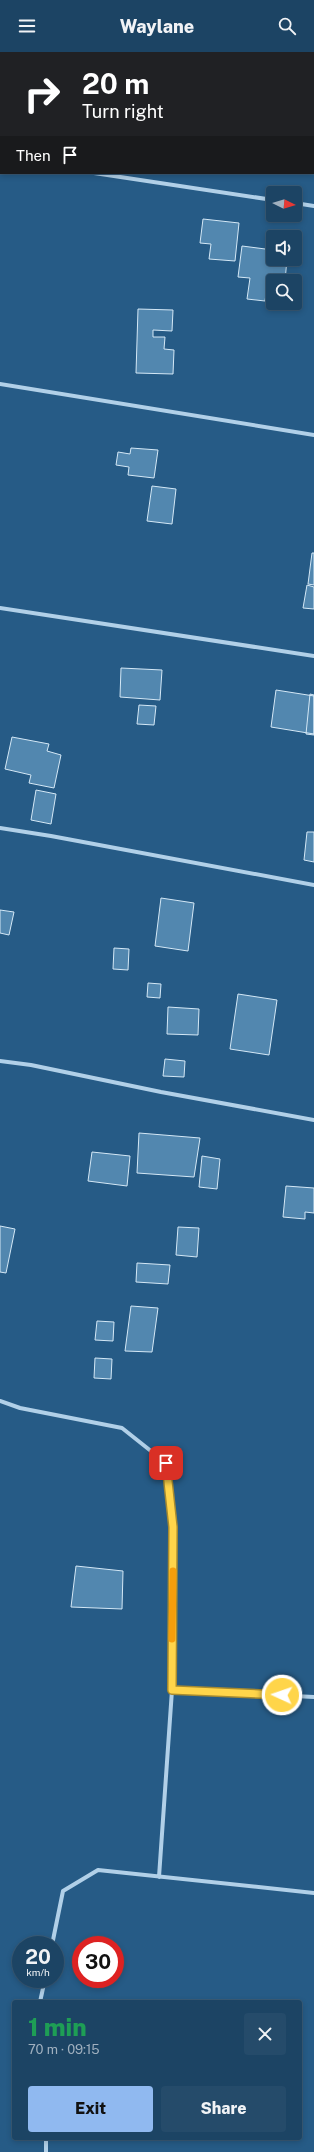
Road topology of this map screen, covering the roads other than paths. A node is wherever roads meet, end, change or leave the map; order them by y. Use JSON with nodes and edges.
{"nodes":[{"id":1,"x":101,"y":174,"type":"edge"},
{"id":2,"x":266,"y":199,"type":"edge"},
{"id":3,"x":302,"y":204,"type":"edge"},
{"id":4,"x":314,"y":206,"type":"edge"},
{"id":5,"x":0,"y":384,"type":"edge"},
{"id":6,"x":314,"y":435,"type":"edge"},
{"id":7,"x":0,"y":608,"type":"edge"},
{"id":8,"x":314,"y":656,"type":"edge"},
{"id":9,"x":0,"y":828,"type":"edge"},
{"id":10,"x":314,"y":885,"type":"edge"},
{"id":11,"x":0,"y":1061,"type":"edge"},
{"id":12,"x":314,"y":1120,"type":"edge"},
{"id":13,"x":0,"y":1401,"type":"edge"},
{"id":14,"x":172,"y":1690,"type":"junction"},
{"id":15,"x":314,"y":1696,"type":"edge"},
{"id":16,"x":159,"y":1877,"type":"junction"},
{"id":17,"x":314,"y":1893,"type":"edge"},
{"id":18,"x":54,"y":1936,"type":"edge"},
{"id":19,"x":43,"y":1988,"type":"edge"},
{"id":20,"x":40,"y":2000,"type":"edge"},
{"id":21,"x":46,"y":2140,"type":"edge"},
{"id":22,"x":46,"y":2152,"type":"edge"}],
"edges":[{"from":1,"to":2,"type":"street"},
{"from":3,"to":4,"type":"street"},
{"from":5,"to":6,"type":"street"},
{"from":7,"to":8,"type":"street"},
{"from":9,"to":10,"type":"street"},
{"from":11,"to":12,"type":"street"},
{"from":13,"to":14,"type":"street"},
{"from":14,"to":15,"type":"street"},
{"from":14,"to":16,"type":"street"},
{"from":16,"to":17,"type":"street"},
{"from":16,"to":18,"type":"street"},
{"from":19,"to":20,"type":"street"},
{"from":21,"to":22,"type":"street"}]}
